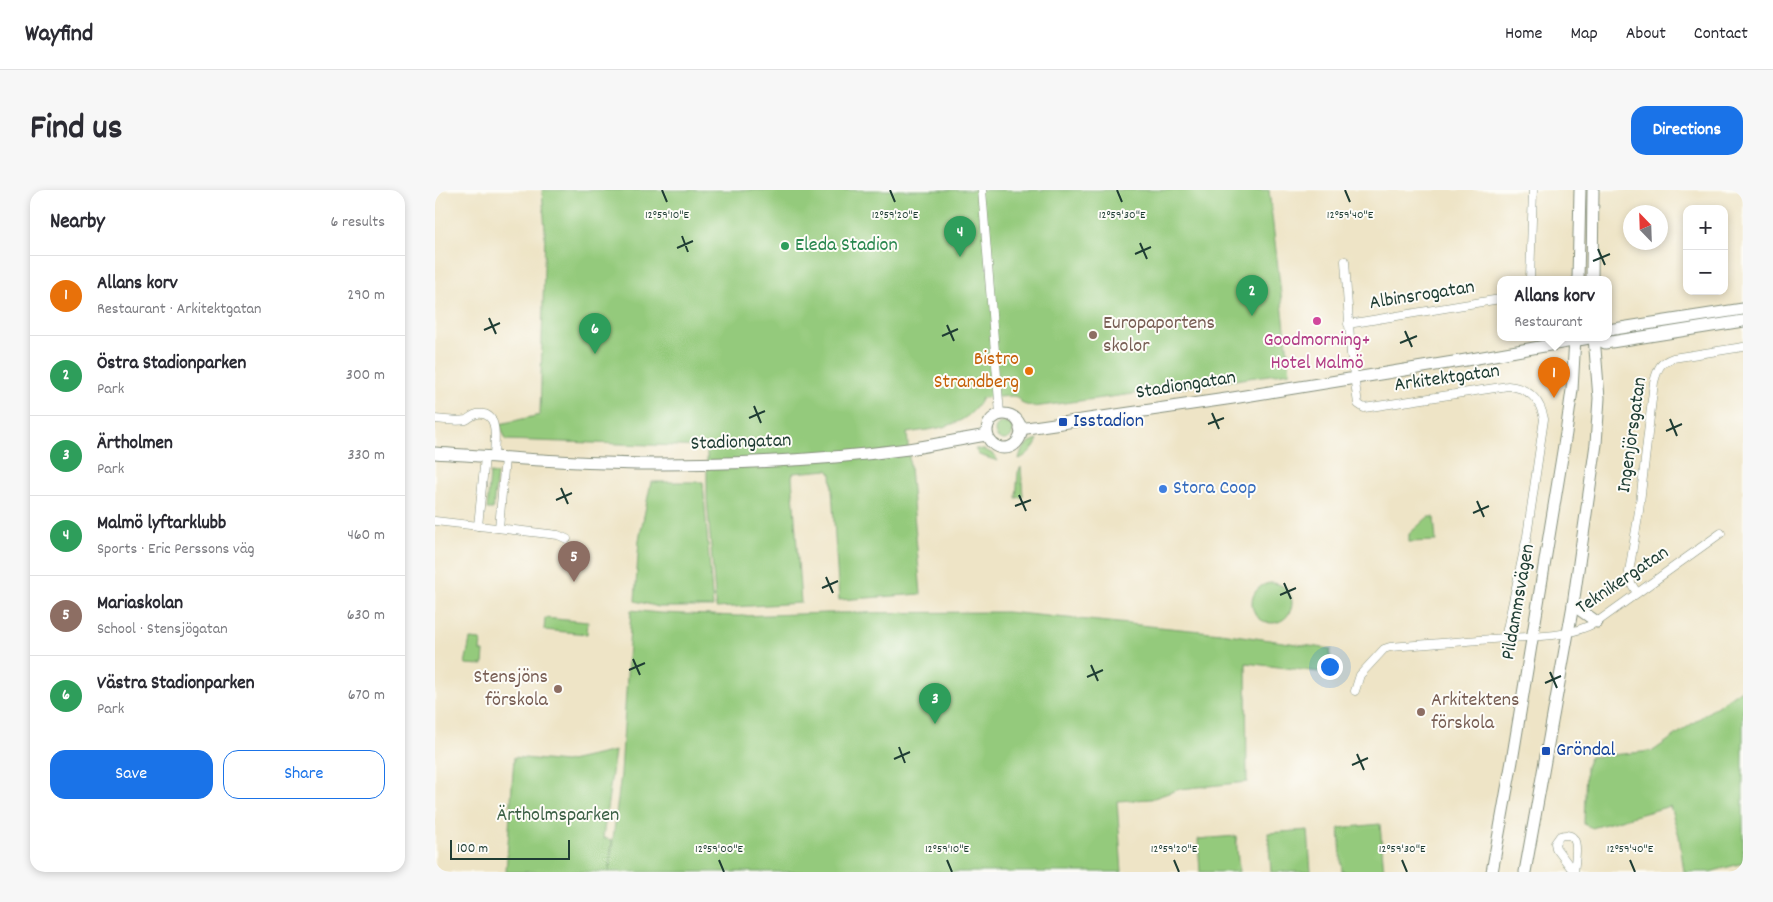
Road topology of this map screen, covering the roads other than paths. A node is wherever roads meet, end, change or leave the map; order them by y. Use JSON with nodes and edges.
{"nodes":[{"id":1,"x":982,"y":190,"type":"edge"},
{"id":2,"x":1533,"y":190,"type":"edge"},
{"id":3,"x":1580,"y":190,"type":"edge"},
{"id":4,"x":1593,"y":190,"type":"edge"},
{"id":5,"x":1345,"y":261,"type":"dead end"},
{"id":6,"x":1530,"y":276,"type":"edge"},
{"id":7,"x":1577,"y":276,"type":"edge"},
{"id":8,"x":1592,"y":276,"type":"edge"},
{"id":9,"x":1497,"y":300,"type":"edge"},
{"id":10,"x":1743,"y":308,"type":"edge"},
{"id":11,"x":1743,"y":321,"type":"edge"},
{"id":12,"x":1348,"y":324,"type":"junction"},
{"id":13,"x":1612,"y":329,"type":"edge"},
{"id":14,"x":1560,"y":341,"type":"edge"},
{"id":15,"x":1575,"y":341,"type":"edge"},
{"id":16,"x":1594,"y":341,"type":"edge"},
{"id":17,"x":1601,"y":341,"type":"edge"},
{"id":18,"x":1616,"y":341,"type":"junction"},
{"id":19,"x":1743,"y":347,"type":"edge"},
{"id":20,"x":1597,"y":368,"type":"junction"},
{"id":21,"x":1354,"y":378,"type":"junction"},
{"id":22,"x":1001,"y":414,"type":"junction"},
{"id":23,"x":435,"y":420,"type":"edge"},
{"id":24,"x":1020,"y":429,"type":"junction"},
{"id":25,"x":987,"y":435,"type":"junction"},
{"id":26,"x":435,"y":453,"type":"edge"},
{"id":27,"x":495,"y":457,"type":"junction"},
{"id":28,"x":435,"y":521,"type":"edge"},
{"id":29,"x":478,"y":526,"type":"junction"},
{"id":30,"x":499,"y":528,"type":"junction"},
{"id":31,"x":1721,"y":533,"type":"dead end"},
{"id":32,"x":567,"y":539,"type":"dead end"},
{"id":33,"x":1637,"y":593,"type":"junction"},
{"id":34,"x":1573,"y":604,"type":"junction"},
{"id":35,"x":1597,"y":622,"type":"junction"},
{"id":36,"x":1567,"y":634,"type":"junction"},
{"id":37,"x":1532,"y":636,"type":"junction"},
{"id":38,"x":1505,"y":638,"type":"junction"},
{"id":39,"x":1355,"y":692,"type":"dead end"},
{"id":40,"x":1492,"y":872,"type":"edge"},
{"id":41,"x":1525,"y":872,"type":"edge"}],
"edges":[{"from":1,"to":22,"type":"street"},
{"from":2,"to":6,"type":"street"},
{"from":3,"to":7,"type":"main road"},
{"from":4,"to":8,"type":"main road"},
{"from":5,"to":12,"type":"street","name":"Arkitektgatan"},
{"from":9,"to":12,"type":"street","name":"Albinsrogatan"},
{"from":10,"to":13,"type":"main road"},
{"from":11,"to":18,"type":"main road","name":"Stadiongatan"},
{"from":12,"to":21,"type":"street","name":"Arkitektgatan"},
{"from":14,"to":21,"type":"main road","name":"Stadiongatan"},
{"from":15,"to":37,"type":"main road","name":"Pildammsvägen"},
{"from":16,"to":20,"type":"main road"},
{"from":17,"to":18,"type":"main road","name":"Stadiongatan"},
{"from":18,"to":20,"type":"main road"},
{"from":19,"to":33,"type":"street","name":"Ingenjörsgatan"},
{"from":20,"to":34,"type":"main road"},
{"from":21,"to":24,"type":"main road","name":"Stadiongatan"},
{"from":21,"to":38,"type":"street","name":"Arkitektgatan"},
{"from":22,"to":24,"type":"main road"},
{"from":22,"to":25,"type":"main road"},
{"from":23,"to":27,"type":"street"},
{"from":24,"to":25,"type":"main road"},
{"from":25,"to":27,"type":"main road","name":"Stadiongatan"},
{"from":26,"to":27,"type":"main road","name":"Stadiongatan"},
{"from":27,"to":29,"type":"street"},
{"from":27,"to":30,"type":"street"},
{"from":28,"to":29,"type":"street"},
{"from":29,"to":30,"type":"street"},
{"from":30,"to":32,"type":"street"},
{"from":31,"to":33,"type":"street","name":"Teknikergatan"},
{"from":33,"to":35,"type":"street","name":"Teknikergatan"},
{"from":34,"to":35,"type":"main road"},
{"from":34,"to":36,"type":"main road"},
{"from":35,"to":36,"type":"street","name":"Teknikergatan"},
{"from":36,"to":37,"type":"street","name":"Teknikergatan"},
{"from":36,"to":41,"type":"main road"},
{"from":37,"to":38,"type":"street","name":"Teknikergatan"},
{"from":37,"to":40,"type":"main road","name":"Pildammsvägen"},
{"from":38,"to":39,"type":"street"}]}
